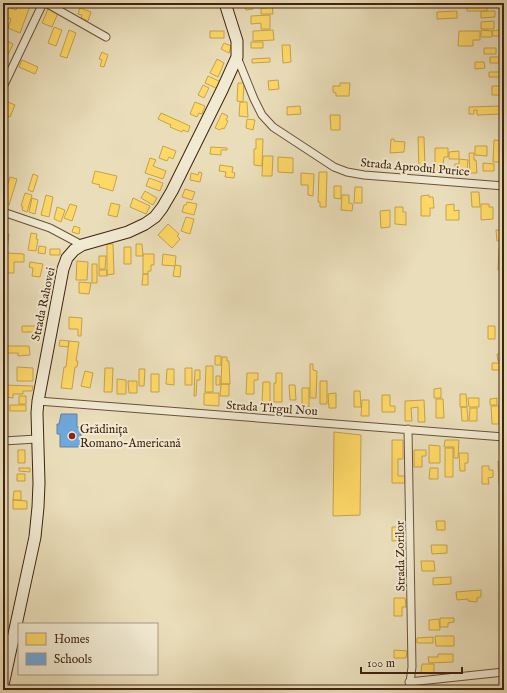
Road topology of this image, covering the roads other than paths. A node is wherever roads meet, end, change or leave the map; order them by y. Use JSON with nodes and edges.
{"nodes":[{"id":1,"x":44,"y":3,"type":"edge"},
{"id":2,"x":225,"y":3,"type":"edge"},
{"id":3,"x":106,"y":37,"type":"dead end"},
{"id":4,"x":237,"y":57,"type":"junction"},
{"id":5,"x":3,"y":87,"type":"edge"},
{"id":6,"x":504,"y":186,"type":"edge"},
{"id":7,"x":3,"y":212,"type":"edge"},
{"id":8,"x":82,"y":245,"type":"junction"},
{"id":9,"x":38,"y":401,"type":"junction"},
{"id":10,"x":408,"y":429,"type":"junction"},
{"id":11,"x":504,"y":437,"type":"edge"},
{"id":12,"x":37,"y":439,"type":"junction"},
{"id":13,"x":3,"y":441,"type":"edge"},
{"id":14,"x":504,"y":672,"type":"edge"},
{"id":15,"x":409,"y":682,"type":"junction"},
{"id":16,"x":3,"y":685,"type":"edge"},
{"id":17,"x":409,"y":690,"type":"edge"}],
"edges":[{"from":1,"to":3,"type":"street"},
{"from":1,"to":5,"type":"street"},
{"from":2,"to":4,"type":"main road","name":"Strada Rahovei"},
{"from":4,"to":6,"type":"street","name":"Strada Aprodul Purice"},
{"from":4,"to":8,"type":"main road","name":"Strada Rahovei"},
{"from":7,"to":8,"type":"street"},
{"from":8,"to":9,"type":"main road","name":"Strada Rahovei"},
{"from":9,"to":10,"type":"street","name":"Strada Tîrgul Nou"},
{"from":9,"to":12,"type":"main road","name":"Strada Rahovei"},
{"from":10,"to":11,"type":"street","name":"Strada Tîrgul Nou"},
{"from":10,"to":15,"type":"street","name":"Strada Zorilor"},
{"from":12,"to":13,"type":"street"},
{"from":12,"to":16,"type":"main road","name":"Strada Rahovei"},
{"from":14,"to":15,"type":"street"},
{"from":15,"to":17,"type":"street","name":"Strada Zorilor"}]}
